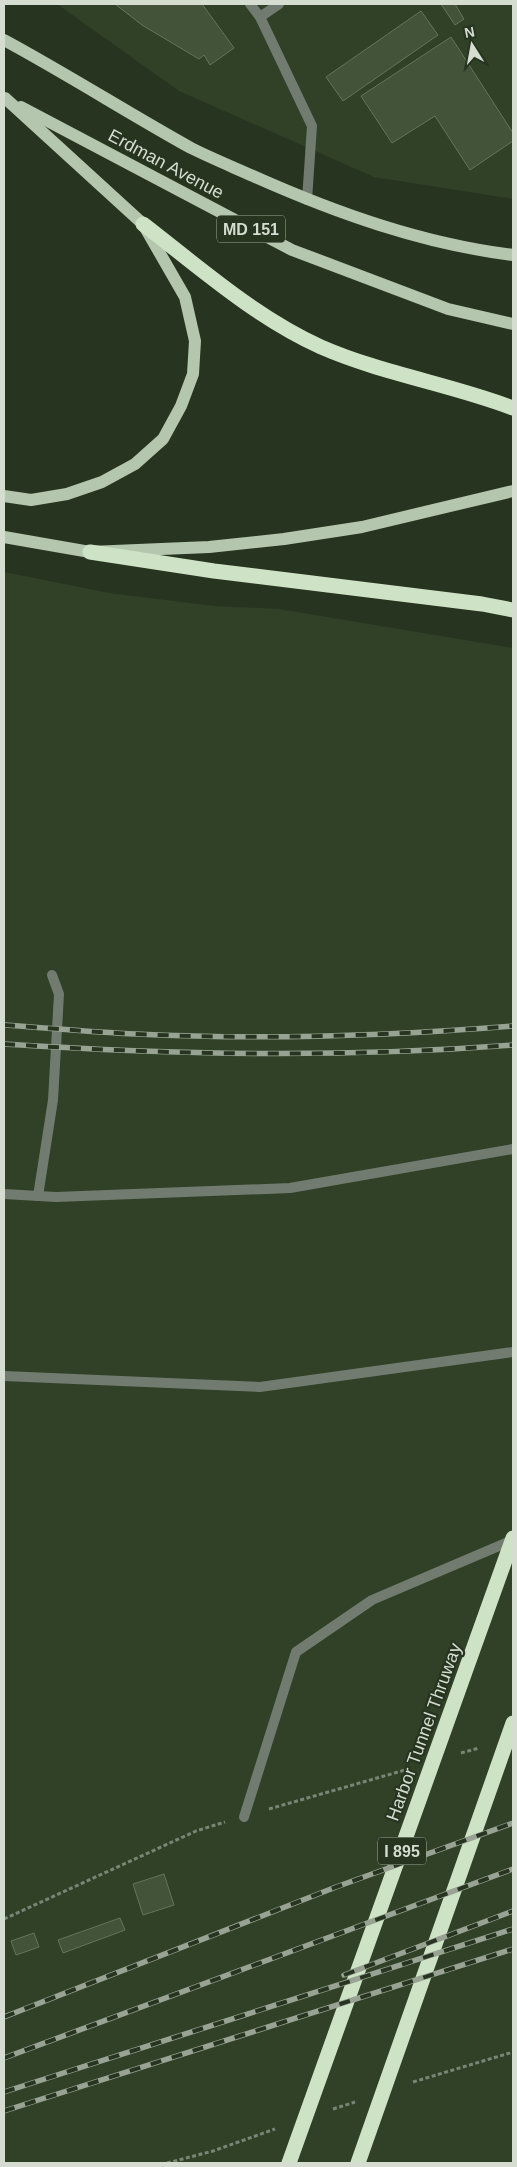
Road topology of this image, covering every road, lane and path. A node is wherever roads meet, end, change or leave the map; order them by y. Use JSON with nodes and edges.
{"nodes":[{"id":1,"x":250,"y":4,"type":"edge"},
{"id":2,"x":279,"y":4,"type":"edge"},
{"id":3,"x":260,"y":17,"type":"junction"},
{"id":4,"x":4,"y":40,"type":"edge"},
{"id":5,"x":4,"y":97,"type":"edge"},
{"id":6,"x":307,"y":200,"type":"junction"},
{"id":7,"x":143,"y":224,"type":"junction"},
{"id":8,"x":513,"y":255,"type":"edge"},
{"id":9,"x":513,"y":324,"type":"edge"},
{"id":10,"x":513,"y":408,"type":"edge"},
{"id":11,"x":513,"y":491,"type":"edge"},
{"id":12,"x":4,"y":496,"type":"edge"},
{"id":13,"x":4,"y":537,"type":"edge"},
{"id":14,"x":90,"y":552,"type":"junction"},
{"id":15,"x":513,"y":610,"type":"edge"},
{"id":16,"x":52,"y":975,"type":"dead end"},
{"id":17,"x":513,"y":1150,"type":"edge"},
{"id":18,"x":4,"y":1194,"type":"edge"},
{"id":19,"x":38,"y":1196,"type":"junction"},
{"id":20,"x":513,"y":1352,"type":"edge"},
{"id":21,"x":4,"y":1376,"type":"edge"},
{"id":22,"x":513,"y":1539,"type":"edge"},
{"id":23,"x":513,"y":1723,"type":"edge"},
{"id":24,"x":244,"y":1817,"type":"dead end"},
{"id":25,"x":513,"y":2052,"type":"edge"},
{"id":26,"x":407,"y":2084,"type":"dead end"},
{"id":27,"x":361,"y":2100,"type":"dead end"},
{"id":28,"x":324,"y":2112,"type":"dead end"},
{"id":29,"x":278,"y":2128,"type":"dead end"},
{"id":30,"x":167,"y":2163,"type":"edge"},
{"id":31,"x":289,"y":2163,"type":"edge"},
{"id":32,"x":358,"y":2163,"type":"edge"}],
"edges":[{"from":1,"to":3,"type":"lane"},
{"from":2,"to":3,"type":"lane"},
{"from":3,"to":6,"type":"lane"},
{"from":4,"to":6,"type":"main road","name":"Erdman Avenue","number":"MD 151"},
{"from":5,"to":7,"type":"main road"},
{"from":5,"to":9,"type":"main road","name":"Erdman Avenue","number":"MD 151"},
{"from":6,"to":8,"type":"main road","name":"Erdman Avenue","number":"MD 151"},
{"from":7,"to":10,"type":"highway"},
{"from":7,"to":12,"type":"main road"},
{"from":11,"to":14,"type":"main road"},
{"from":13,"to":14,"type":"main road"},
{"from":14,"to":15,"type":"highway"},
{"from":16,"to":19,"type":"lane"},
{"from":17,"to":19,"type":"lane"},
{"from":18,"to":19,"type":"lane"},
{"from":20,"to":21,"type":"lane"},
{"from":22,"to":24,"type":"lane"},
{"from":22,"to":31,"type":"highway","name":"Harbor Tunnel Thruway","number":"I 895"},
{"from":23,"to":32,"type":"highway"},
{"from":25,"to":26,"type":"path"},
{"from":27,"to":28,"type":"path"},
{"from":29,"to":30,"type":"path"}]}
